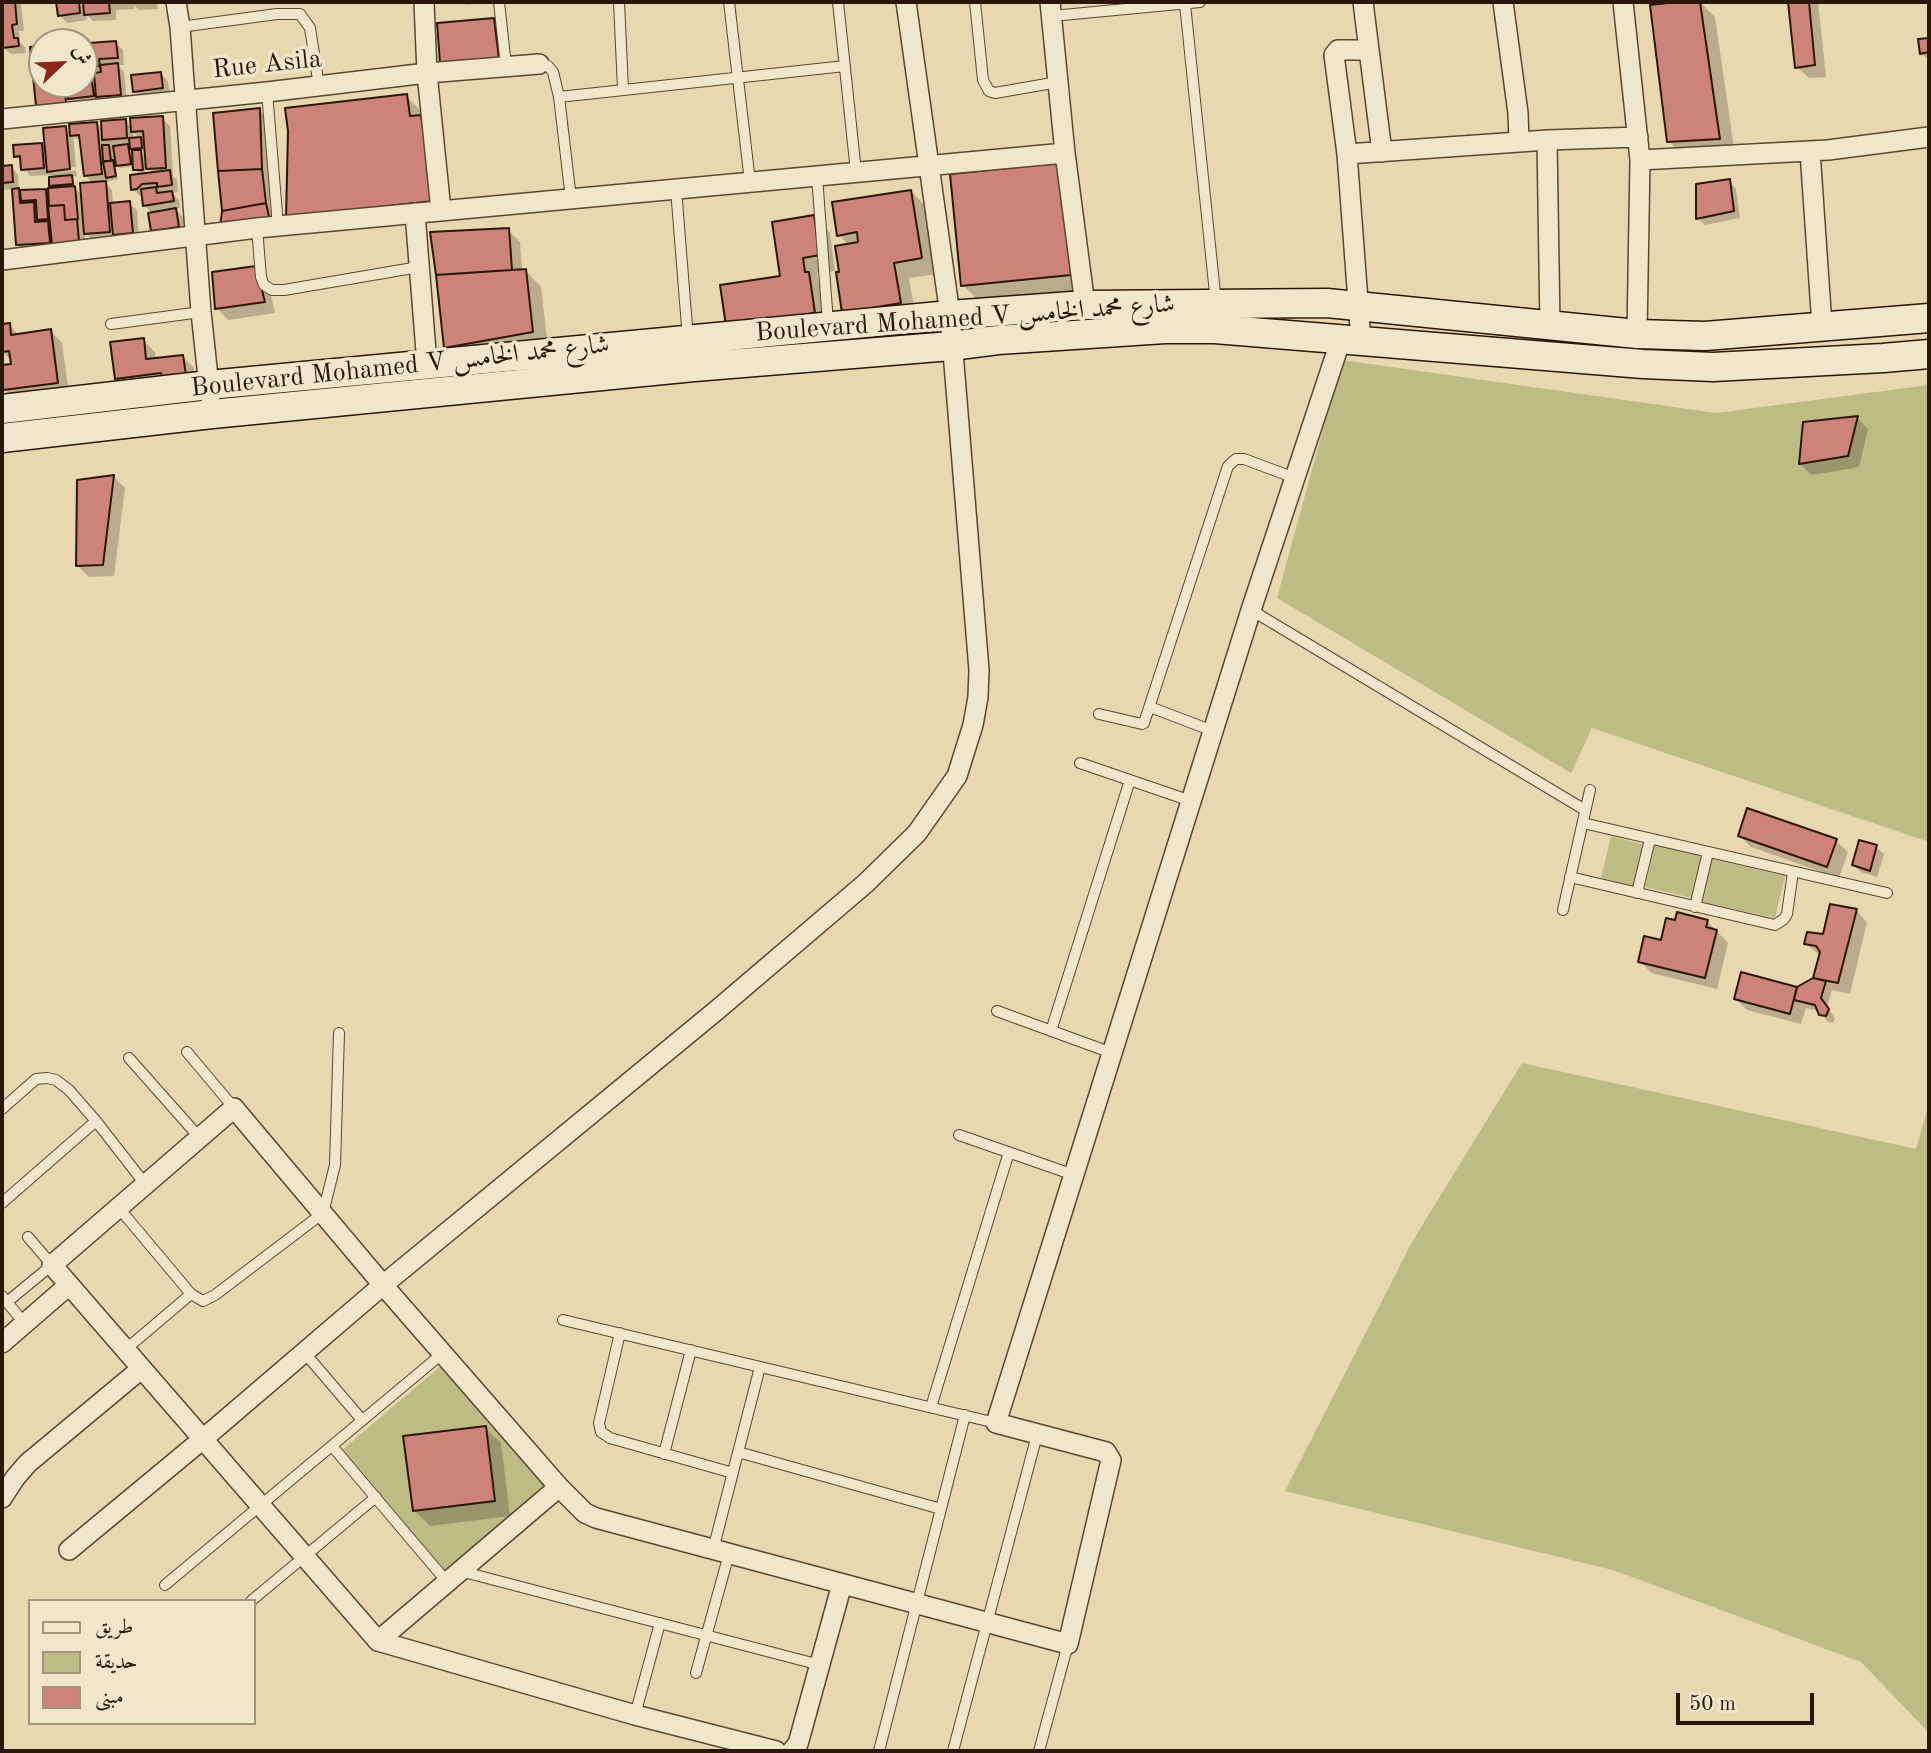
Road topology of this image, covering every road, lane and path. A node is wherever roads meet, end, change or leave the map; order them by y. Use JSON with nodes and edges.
{"nodes":[{"id":1,"x":176,"y":2,"type":"edge"},
{"id":2,"x":424,"y":2,"type":"edge"},
{"id":3,"x":499,"y":2,"type":"edge"},
{"id":4,"x":619,"y":2,"type":"edge"},
{"id":5,"x":729,"y":2,"type":"edge"},
{"id":6,"x":838,"y":2,"type":"edge"},
{"id":7,"x":906,"y":2,"type":"edge"},
{"id":8,"x":975,"y":2,"type":"edge"},
{"id":9,"x":1200,"y":2,"type":"edge"},
{"id":10,"x":1363,"y":2,"type":"edge"},
{"id":11,"x":1503,"y":2,"type":"edge"},
{"id":12,"x":1623,"y":2,"type":"edge"},
{"id":13,"x":1185,"y":4,"type":"junction"},
{"id":14,"x":1051,"y":9,"type":"edge"},
{"id":15,"x":180,"y":27,"type":"junction"},
{"id":16,"x":1369,"y":50,"type":"junction"},
{"id":17,"x":539,"y":64,"type":"joint"},
{"id":18,"x":506,"y":66,"type":"junction"},
{"id":19,"x":845,"y":66,"type":"junction"},
{"id":20,"x":427,"y":73,"type":"junction"},
{"id":21,"x":738,"y":77,"type":"junction"},
{"id":22,"x":1058,"y":82,"type":"junction"},
{"id":23,"x":318,"y":86,"type":"junction"},
{"id":24,"x":623,"y":89,"type":"junction"},
{"id":25,"x":267,"y":92,"type":"junction"},
{"id":26,"x":559,"y":97,"type":"junction"},
{"id":27,"x":185,"y":101,"type":"junction"},
{"id":28,"x":2,"y":119,"type":"edge"},
{"id":29,"x":1638,"y":137,"type":"junction"},
{"id":30,"x":1929,"y":137,"type":"edge"},
{"id":31,"x":1547,"y":140,"type":"junction"},
{"id":32,"x":1519,"y":142,"type":"junction"},
{"id":33,"x":1810,"y":151,"type":"junction"},
{"id":34,"x":1382,"y":152,"type":"junction"},
{"id":35,"x":1065,"y":153,"type":"junction"},
{"id":36,"x":1348,"y":154,"type":"junction"},
{"id":37,"x":1640,"y":160,"type":"junction"},
{"id":38,"x":928,"y":166,"type":"junction"},
{"id":39,"x":856,"y":172,"type":"junction"},
{"id":40,"x":817,"y":176,"type":"junction"},
{"id":41,"x":750,"y":182,"type":"junction"},
{"id":42,"x":676,"y":189,"type":"junction"},
{"id":43,"x":571,"y":199,"type":"junction"},
{"id":44,"x":440,"y":211,"type":"junction"},
{"id":45,"x":415,"y":213,"type":"junction"},
{"id":46,"x":278,"y":226,"type":"junction"},
{"id":47,"x":257,"y":228,"type":"junction"},
{"id":48,"x":195,"y":237,"type":"junction"},
{"id":49,"x":2,"y":260,"type":"edge"},
{"id":50,"x":419,"y":267,"type":"junction"},
{"id":51,"x":1216,"y":303,"type":"junction"},
{"id":52,"x":1085,"y":305,"type":"junction"},
{"id":53,"x":1360,"y":307,"type":"junction"},
{"id":54,"x":201,"y":312,"type":"junction"},
{"id":55,"x":950,"y":315,"type":"junction"},
{"id":56,"x":1929,"y":318,"type":"edge"},
{"id":57,"x":111,"y":324,"type":"dead end"},
{"id":58,"x":1550,"y":326,"type":"junction"},
{"id":59,"x":828,"y":327,"type":"junction"},
{"id":60,"x":1822,"y":327,"type":"junction"},
{"id":61,"x":1637,"y":334,"type":"junction"},
{"id":62,"x":688,"y":339,"type":"junction"},
{"id":63,"x":1351,"y":340,"type":"junction"},
{"id":64,"x":951,"y":346,"type":"junction"},
{"id":65,"x":1929,"y":354,"type":"edge"},
{"id":66,"x":427,"y":364,"type":"junction"},
{"id":67,"x":209,"y":385,"type":"junction"},
{"id":68,"x":2,"y":409,"type":"edge"},
{"id":69,"x":212,"y":414,"type":"junction"},
{"id":70,"x":2,"y":438,"type":"edge"},
{"id":71,"x":1295,"y":478,"type":"junction"},
{"id":72,"x":1251,"y":610,"type":"junction"},
{"id":73,"x":1150,"y":707,"type":"junction"},
{"id":74,"x":1100,"y":714,"type":"dead end"},
{"id":75,"x":1213,"y":731,"type":"junction"},
{"id":76,"x":1080,"y":762,"type":"dead end"},
{"id":77,"x":1130,"y":780,"type":"junction"},
{"id":78,"x":1590,"y":790,"type":"dead end"},
{"id":79,"x":1191,"y":801,"type":"junction"},
{"id":80,"x":1585,"y":810,"type":"junction"},
{"id":81,"x":1583,"y":822,"type":"junction"},
{"id":82,"x":1650,"y":839,"type":"junction"},
{"id":83,"x":1707,"y":852,"type":"junction"},
{"id":84,"x":1793,"y":872,"type":"junction"},
{"id":85,"x":1570,"y":877,"type":"junction"},
{"id":86,"x":1637,"y":893,"type":"junction"},
{"id":87,"x":1887,"y":893,"type":"dead end"},
{"id":88,"x":1695,"y":906,"type":"junction"},
{"id":89,"x":1563,"y":910,"type":"dead end"},
{"id":90,"x":997,"y":1011,"type":"dead end"},
{"id":91,"x":1051,"y":1031,"type":"junction"},
{"id":92,"x":339,"y":1033,"type":"dead end"},
{"id":93,"x":187,"y":1052,"type":"dead end"},
{"id":94,"x":1112,"y":1054,"type":"junction"},
{"id":95,"x":129,"y":1058,"type":"dead end"},
{"id":96,"x":234,"y":1108,"type":"junction"},
{"id":97,"x":2,"y":1109,"type":"edge"},
{"id":98,"x":96,"y":1121,"type":"junction"},
{"id":99,"x":959,"y":1135,"type":"dead end"},
{"id":100,"x":199,"y":1138,"type":"junction"},
{"id":101,"x":1009,"y":1152,"type":"junction"},
{"id":102,"x":1074,"y":1175,"type":"junction"},
{"id":103,"x":145,"y":1184,"type":"junction"},
{"id":104,"x":2,"y":1203,"type":"edge"},
{"id":105,"x":118,"y":1207,"type":"junction"},
{"id":106,"x":323,"y":1213,"type":"junction"},
{"id":107,"x":28,"y":1237,"type":"dead end"},
{"id":108,"x":52,"y":1265,"type":"junction"},
{"id":109,"x":69,"y":1285,"type":"junction"},
{"id":110,"x":383,"y":1285,"type":"junction"},
{"id":111,"x":191,"y":1294,"type":"junction"},
{"id":112,"x":4,"y":1299,"type":"edge"},
{"id":113,"x":563,"y":1320,"type":"dead end"},
{"id":114,"x":24,"y":1323,"type":"junction"},
{"id":115,"x":620,"y":1333,"type":"junction"},
{"id":116,"x":2,"y":1343,"type":"edge"},
{"id":117,"x":125,"y":1350,"type":"junction"},
{"id":118,"x":691,"y":1350,"type":"junction"},
{"id":119,"x":304,"y":1352,"type":"junction"},
{"id":120,"x":443,"y":1353,"type":"junction"},
{"id":121,"x":760,"y":1367,"type":"junction"},
{"id":122,"x":141,"y":1369,"type":"junction"},
{"id":123,"x":931,"y":1407,"type":"junction"},
{"id":124,"x":965,"y":1415,"type":"junction"},
{"id":125,"x":362,"y":1420,"type":"junction"},
{"id":126,"x":996,"y":1423,"type":"junction"},
{"id":127,"x":1037,"y":1435,"type":"junction"},
{"id":128,"x":203,"y":1439,"type":"junction"},
{"id":129,"x":332,"y":1446,"type":"junction"},
{"id":130,"x":738,"y":1452,"type":"junction"},
{"id":131,"x":664,"y":1454,"type":"junction"},
{"id":132,"x":733,"y":1473,"type":"junction"},
{"id":133,"x":559,"y":1487,"type":"junction"},
{"id":134,"x":376,"y":1497,"type":"junction"},
{"id":135,"x":2,"y":1499,"type":"edge"},
{"id":136,"x":260,"y":1506,"type":"junction"},
{"id":137,"x":941,"y":1509,"type":"junction"},
{"id":138,"x":69,"y":1550,"type":"dead end"},
{"id":139,"x":721,"y":1552,"type":"junction"},
{"id":140,"x":304,"y":1556,"type":"junction"},
{"id":141,"x":454,"y":1577,"type":"junction"},
{"id":142,"x":842,"y":1584,"type":"junction"},
{"id":143,"x":165,"y":1585,"type":"dead end"},
{"id":144,"x":253,"y":1599,"type":"edge"},
{"id":145,"x":916,"y":1604,"type":"junction"},
{"id":146,"x":660,"y":1623,"type":"junction"},
{"id":147,"x":987,"y":1623,"type":"junction"},
{"id":148,"x":707,"y":1634,"type":"junction"},
{"id":149,"x":378,"y":1641,"type":"junction"},
{"id":150,"x":1068,"y":1644,"type":"junction"},
{"id":151,"x":820,"y":1665,"type":"junction"},
{"id":152,"x":696,"y":1673,"type":"dead end"},
{"id":153,"x":635,"y":1715,"type":"junction"},
{"id":154,"x":776,"y":1751,"type":"edge"},
{"id":155,"x":792,"y":1751,"type":"edge"},
{"id":156,"x":879,"y":1751,"type":"edge"},
{"id":157,"x":953,"y":1751,"type":"edge"},
{"id":158,"x":1039,"y":1751,"type":"edge"}],
"edges":[{"from":1,"to":15,"type":"street"},
{"from":2,"to":20,"type":"street"},
{"from":3,"to":18,"type":"lane"},
{"from":4,"to":24,"type":"lane"},
{"from":5,"to":21,"type":"lane"},
{"from":6,"to":19,"type":"lane"},
{"from":7,"to":38,"type":"street"},
{"from":8,"to":22,"type":"lane"},
{"from":9,"to":13,"type":"lane"},
{"from":10,"to":16,"type":"street"},
{"from":11,"to":32,"type":"street"},
{"from":12,"to":29,"type":"street"},
{"from":13,"to":14,"type":"lane"},
{"from":13,"to":51,"type":"lane"},
{"from":14,"to":22,"type":"street"},
{"from":15,"to":23,"type":"lane"},
{"from":15,"to":27,"type":"street"},
{"from":16,"to":34,"type":"street"},
{"from":16,"to":36,"type":"street"},
{"from":17,"to":18,"type":"street","name":"Rue Asila"},
{"from":17,"to":26,"type":"lane"},
{"from":18,"to":20,"type":"street","name":"Rue Asila"},
{"from":19,"to":21,"type":"lane"},
{"from":19,"to":39,"type":"lane"},
{"from":20,"to":23,"type":"street","name":"Rue Asila"},
{"from":20,"to":44,"type":"street"},
{"from":21,"to":24,"type":"lane"},
{"from":21,"to":41,"type":"lane"},
{"from":22,"to":35,"type":"street"},
{"from":23,"to":25,"type":"street","name":"Rue Asila"},
{"from":24,"to":26,"type":"lane"},
{"from":25,"to":27,"type":"street","name":"Rue Asila"},
{"from":25,"to":46,"type":"lane"},
{"from":26,"to":43,"type":"lane"},
{"from":27,"to":28,"type":"street","name":"Rue Asila"},
{"from":27,"to":48,"type":"street"},
{"from":29,"to":31,"type":"street"},
{"from":29,"to":37,"type":"street"},
{"from":30,"to":33,"type":"street"},
{"from":31,"to":32,"type":"street"},
{"from":31,"to":58,"type":"street"},
{"from":32,"to":34,"type":"street"},
{"from":33,"to":37,"type":"street"},
{"from":33,"to":60,"type":"street"},
{"from":34,"to":36,"type":"street"},
{"from":35,"to":38,"type":"street"},
{"from":35,"to":52,"type":"street"},
{"from":36,"to":53,"type":"street"},
{"from":37,"to":61,"type":"street"},
{"from":38,"to":39,"type":"street"},
{"from":38,"to":55,"type":"street"},
{"from":39,"to":40,"type":"street"},
{"from":40,"to":41,"type":"street"},
{"from":40,"to":59,"type":"lane"},
{"from":41,"to":42,"type":"street"},
{"from":42,"to":43,"type":"street"},
{"from":42,"to":62,"type":"lane"},
{"from":43,"to":44,"type":"street"},
{"from":44,"to":45,"type":"street"},
{"from":45,"to":46,"type":"street"},
{"from":45,"to":50,"type":"street"},
{"from":46,"to":47,"type":"street"},
{"from":47,"to":48,"type":"street"},
{"from":47,"to":50,"type":"lane"},
{"from":48,"to":49,"type":"street"},
{"from":48,"to":54,"type":"street"},
{"from":50,"to":66,"type":"street"},
{"from":51,"to":52,"type":"street","name":"Boulevard Mohamed V شارع محمد الخامس"},
{"from":51,"to":53,"type":"street","name":"Boulevard Mohamed V شارع محمد الخامس"},
{"from":52,"to":55,"type":"street","name":"Boulevard Mohamed V شارع محمد الخامس"},
{"from":53,"to":58,"type":"street","name":"Boulevard Mohamed V شارع محمد الخامس"},
{"from":53,"to":63,"type":"street"},
{"from":54,"to":57,"type":"lane"},
{"from":54,"to":67,"type":"street"},
{"from":55,"to":59,"type":"street","name":"Boulevard Mohamed V شارع محمد الخامس"},
{"from":55,"to":64,"type":"street"},
{"from":56,"to":60,"type":"street","name":"Boulevard Mohamed V شارع محمد الخامس"},
{"from":58,"to":61,"type":"street","name":"Boulevard Mohamed V شارع محمد الخامس"},
{"from":59,"to":62,"type":"street","name":"Boulevard Mohamed V شارع محمد الخامس"},
{"from":60,"to":61,"type":"street","name":"Boulevard Mohamed V شارع محمد الخامس"},
{"from":62,"to":66,"type":"street","name":"Boulevard Mohamed V شارع محمد الخامس"},
{"from":63,"to":64,"type":"street","name":"Boulevard Mohamed V شارع محمد الخامس"},
{"from":63,"to":65,"type":"street","name":"Boulevard Mohamed V شارع محمد الخامس"},
{"from":63,"to":71,"type":"street"},
{"from":64,"to":69,"type":"street","name":"Boulevard Mohamed V شارع محمد الخامس"},
{"from":64,"to":110,"type":"street"},
{"from":66,"to":67,"type":"street","name":"Boulevard Mohamed V شارع محمد الخامس"},
{"from":67,"to":68,"type":"street","name":"Boulevard Mohamed V شارع محمد الخامس"},
{"from":67,"to":69,"type":"street"},
{"from":69,"to":70,"type":"street","name":"Boulevard Mohamed V شارع محمد الخامس"},
{"from":71,"to":72,"type":"street"},
{"from":71,"to":73,"type":"lane"},
{"from":72,"to":75,"type":"street"},
{"from":72,"to":80,"type":"lane"},
{"from":73,"to":74,"type":"lane"},
{"from":73,"to":75,"type":"lane"},
{"from":75,"to":79,"type":"street"},
{"from":76,"to":77,"type":"lane"},
{"from":77,"to":79,"type":"lane"},
{"from":77,"to":91,"type":"lane"},
{"from":78,"to":80,"type":"lane"},
{"from":79,"to":94,"type":"street"},
{"from":80,"to":81,"type":"lane"},
{"from":81,"to":82,"type":"lane"},
{"from":81,"to":85,"type":"lane"},
{"from":82,"to":83,"type":"lane"},
{"from":82,"to":86,"type":"lane"},
{"from":83,"to":84,"type":"lane"},
{"from":83,"to":88,"type":"lane"},
{"from":84,"to":87,"type":"lane"},
{"from":84,"to":88,"type":"lane"},
{"from":85,"to":86,"type":"lane"},
{"from":85,"to":89,"type":"lane"},
{"from":86,"to":88,"type":"lane"},
{"from":90,"to":91,"type":"lane"},
{"from":91,"to":94,"type":"lane"},
{"from":92,"to":106,"type":"lane"},
{"from":93,"to":96,"type":"lane"},
{"from":94,"to":102,"type":"street"},
{"from":95,"to":100,"type":"lane"},
{"from":96,"to":100,"type":"street"},
{"from":96,"to":106,"type":"street"},
{"from":97,"to":98,"type":"lane"},
{"from":98,"to":103,"type":"lane"},
{"from":98,"to":104,"type":"lane"},
{"from":99,"to":101,"type":"lane"},
{"from":100,"to":103,"type":"street"},
{"from":101,"to":102,"type":"lane"},
{"from":101,"to":123,"type":"lane"},
{"from":102,"to":126,"type":"street"},
{"from":103,"to":105,"type":"street"},
{"from":105,"to":108,"type":"street"},
{"from":105,"to":111,"type":"lane"},
{"from":106,"to":110,"type":"street"},
{"from":106,"to":111,"type":"lane"},
{"from":107,"to":108,"type":"lane"},
{"from":108,"to":109,"type":"street"},
{"from":108,"to":112,"type":"lane"},
{"from":109,"to":114,"type":"street"},
{"from":109,"to":117,"type":"street"},
{"from":110,"to":119,"type":"street"},
{"from":110,"to":120,"type":"street"},
{"from":111,"to":117,"type":"lane"},
{"from":112,"to":114,"type":"lane"},
{"from":113,"to":115,"type":"lane"},
{"from":114,"to":116,"type":"street"},
{"from":115,"to":118,"type":"lane"},
{"from":115,"to":131,"type":"lane"},
{"from":117,"to":122,"type":"street"},
{"from":118,"to":121,"type":"lane"},
{"from":118,"to":131,"type":"lane"},
{"from":119,"to":125,"type":"lane"},
{"from":119,"to":128,"type":"street"},
{"from":120,"to":125,"type":"lane"},
{"from":120,"to":133,"type":"street"},
{"from":121,"to":123,"type":"lane"},
{"from":121,"to":130,"type":"lane"},
{"from":122,"to":128,"type":"street"},
{"from":122,"to":135,"type":"street"},
{"from":123,"to":124,"type":"lane"},
{"from":124,"to":126,"type":"lane"},
{"from":124,"to":137,"type":"lane"},
{"from":125,"to":129,"type":"lane"},
{"from":126,"to":127,"type":"street"},
{"from":127,"to":147,"type":"lane"},
{"from":127,"to":150,"type":"street"},
{"from":128,"to":136,"type":"street"},
{"from":128,"to":138,"type":"street"},
{"from":129,"to":134,"type":"lane"},
{"from":129,"to":136,"type":"lane"},
{"from":130,"to":132,"type":"lane"},
{"from":130,"to":137,"type":"lane"},
{"from":131,"to":132,"type":"lane"},
{"from":132,"to":139,"type":"lane"},
{"from":133,"to":139,"type":"street"},
{"from":133,"to":141,"type":"street"},
{"from":134,"to":140,"type":"lane"},
{"from":134,"to":141,"type":"lane"},
{"from":136,"to":140,"type":"street"},
{"from":136,"to":143,"type":"lane"},
{"from":137,"to":145,"type":"lane"},
{"from":139,"to":142,"type":"street"},
{"from":139,"to":148,"type":"lane"},
{"from":140,"to":144,"type":"lane"},
{"from":140,"to":149,"type":"street"},
{"from":141,"to":146,"type":"lane"},
{"from":141,"to":149,"type":"street"},
{"from":142,"to":145,"type":"street"},
{"from":142,"to":151,"type":"street"},
{"from":145,"to":147,"type":"street"},
{"from":145,"to":156,"type":"lane"},
{"from":146,"to":148,"type":"lane"},
{"from":146,"to":153,"type":"lane"},
{"from":147,"to":150,"type":"street"},
{"from":147,"to":157,"type":"lane"},
{"from":148,"to":151,"type":"lane"},
{"from":148,"to":152,"type":"lane"},
{"from":149,"to":153,"type":"street"},
{"from":150,"to":158,"type":"lane"},
{"from":151,"to":155,"type":"street"},
{"from":153,"to":154,"type":"street"}]}
